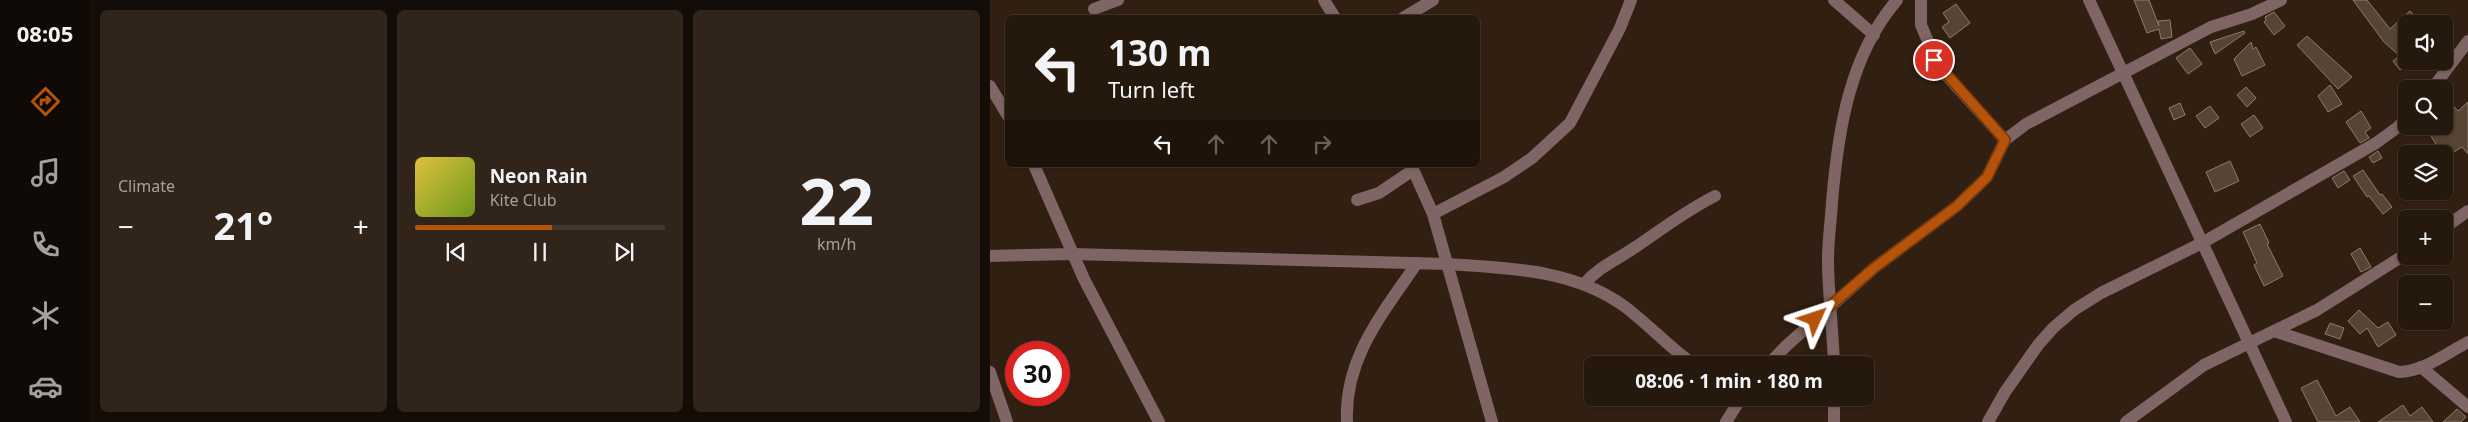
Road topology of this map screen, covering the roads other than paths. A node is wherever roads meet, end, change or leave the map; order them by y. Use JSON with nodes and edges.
{"nodes":[{"id":1,"x":1118,"y":0,"type":"edge"},
{"id":2,"x":1324,"y":0,"type":"edge"},
{"id":3,"x":1432,"y":0,"type":"edge"},
{"id":4,"x":1631,"y":0,"type":"edge"},
{"id":5,"x":1834,"y":0,"type":"edge"},
{"id":6,"x":1897,"y":0,"type":"edge"},
{"id":7,"x":1921,"y":0,"type":"edge"},
{"id":8,"x":2089,"y":0,"type":"edge"},
{"id":9,"x":2281,"y":0,"type":"edge"},
{"id":10,"x":1094,"y":9,"type":"dead end"},
{"id":11,"x":1334,"y":15,"type":"edge"},
{"id":12,"x":1408,"y":15,"type":"edge"},
{"id":13,"x":1874,"y":35,"type":"junction"},
{"id":14,"x":2468,"y":41,"type":"edge"},
{"id":15,"x":2123,"y":74,"type":"junction"},
{"id":16,"x":2439,"y":80,"type":"edge"},
{"id":17,"x":990,"y":86,"type":"edge"},
{"id":18,"x":1005,"y":111,"type":"edge"},
{"id":19,"x":2398,"y":128,"type":"edge"},
{"id":20,"x":2005,"y":140,"type":"junction"},
{"id":21,"x":1035,"y":167,"type":"edge"},
{"id":22,"x":1412,"y":167,"type":"edge"},
{"id":23,"x":1715,"y":196,"type":"dead end"},
{"id":24,"x":1358,"y":200,"type":"dead end"},
{"id":25,"x":2468,"y":211,"type":"edge"},
{"id":26,"x":1433,"y":214,"type":"junction"},
{"id":27,"x":2453,"y":222,"type":"edge"},
{"id":28,"x":2202,"y":243,"type":"junction"},
{"id":29,"x":1072,"y":254,"type":"junction"},
{"id":30,"x":990,"y":256,"type":"edge"},
{"id":31,"x":2398,"y":259,"type":"edge"},
{"id":32,"x":1417,"y":263,"type":"junction"},
{"id":33,"x":1448,"y":264,"type":"junction"},
{"id":34,"x":1584,"y":284,"type":"junction"},
{"id":35,"x":1830,"y":306,"type":"junction"},
{"id":36,"x":2274,"y":331,"type":"junction"},
{"id":37,"x":2468,"y":342,"type":"edge"},
{"id":38,"x":2248,"y":343,"type":"junction"},
{"id":39,"x":1683,"y":356,"type":"edge"},
{"id":40,"x":1777,"y":356,"type":"edge"},
{"id":41,"x":1833,"y":356,"type":"edge"},
{"id":42,"x":2421,"y":367,"type":"junction"},
{"id":43,"x":990,"y":372,"type":"edge"},
{"id":44,"x":1736,"y":406,"type":"edge"},
{"id":45,"x":1834,"y":406,"type":"edge"},
{"id":46,"x":2468,"y":407,"type":"edge"},
{"id":47,"x":1007,"y":422,"type":"edge"},
{"id":48,"x":1159,"y":422,"type":"edge"},
{"id":49,"x":1346,"y":422,"type":"edge"},
{"id":50,"x":1492,"y":422,"type":"edge"},
{"id":51,"x":1726,"y":422,"type":"edge"},
{"id":52,"x":1834,"y":422,"type":"edge"},
{"id":53,"x":1988,"y":422,"type":"edge"},
{"id":54,"x":2126,"y":422,"type":"edge"},
{"id":55,"x":2286,"y":422,"type":"edge"}],
"edges":[{"from":1,"to":10,"type":"street"},
{"from":2,"to":11,"type":"street"},
{"from":3,"to":12,"type":"street"},
{"from":4,"to":26,"type":"street"},
{"from":5,"to":13,"type":"street"},
{"from":6,"to":13,"type":"street"},
{"from":7,"to":20,"type":"street"},
{"from":8,"to":15,"type":"street"},
{"from":9,"to":15,"type":"street"},
{"from":13,"to":35,"type":"street"},
{"from":14,"to":16,"type":"street"},
{"from":15,"to":20,"type":"street"},
{"from":15,"to":28,"type":"street"},
{"from":17,"to":18,"type":"street"},
{"from":19,"to":28,"type":"street"},
{"from":20,"to":35,"type":"street"},
{"from":21,"to":29,"type":"street"},
{"from":22,"to":24,"type":"street"},
{"from":22,"to":26,"type":"street"},
{"from":23,"to":34,"type":"street"},
{"from":25,"to":27,"type":"street"},
{"from":26,"to":33,"type":"street"},
{"from":28,"to":38,"type":"street"},
{"from":28,"to":53,"type":"street"},
{"from":29,"to":30,"type":"street"},
{"from":29,"to":32,"type":"street"},
{"from":29,"to":48,"type":"street"},
{"from":31,"to":36,"type":"street"},
{"from":32,"to":33,"type":"street"},
{"from":32,"to":49,"type":"street"},
{"from":33,"to":34,"type":"street"},
{"from":33,"to":50,"type":"street"},
{"from":34,"to":39,"type":"street"},
{"from":35,"to":40,"type":"street"},
{"from":35,"to":41,"type":"street"},
{"from":36,"to":38,"type":"street"},
{"from":36,"to":42,"type":"street"},
{"from":37,"to":42,"type":"street"},
{"from":38,"to":54,"type":"street"},
{"from":38,"to":55,"type":"street"},
{"from":42,"to":46,"type":"street"},
{"from":43,"to":47,"type":"street"},
{"from":44,"to":51,"type":"street"},
{"from":45,"to":52,"type":"street"}]}
